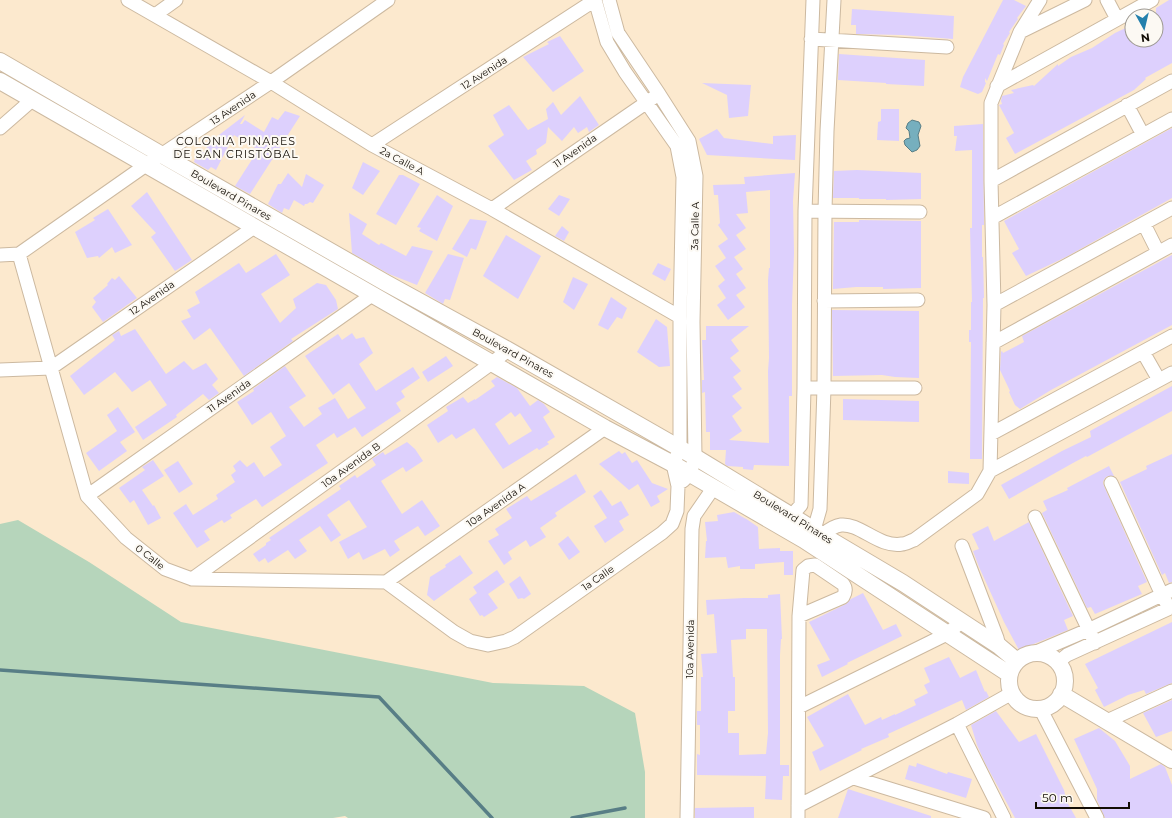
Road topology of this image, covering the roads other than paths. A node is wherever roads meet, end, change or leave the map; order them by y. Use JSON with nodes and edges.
{"nodes":[{"id":1,"x":128,"y":0,"type":"edge"},
{"id":2,"x":176,"y":0,"type":"edge"},
{"id":3,"x":388,"y":0,"type":"edge"},
{"id":4,"x":595,"y":0,"type":"edge"},
{"id":5,"x":609,"y":0,"type":"edge"},
{"id":6,"x":813,"y":0,"type":"edge"},
{"id":7,"x":834,"y":0,"type":"edge"},
{"id":8,"x":1040,"y":0,"type":"edge"},
{"id":9,"x":1085,"y":0,"type":"edge"},
{"id":10,"x":1107,"y":0,"type":"edge"},
{"id":11,"x":1152,"y":0,"type":"edge"},
{"id":12,"x":155,"y":15,"type":"junction"},
{"id":13,"x":1117,"y":19,"type":"junction"},
{"id":14,"x":1020,"y":32,"type":"junction"},
{"id":15,"x":811,"y":39,"type":"junction"},
{"id":16,"x":831,"y":40,"type":"junction"},
{"id":17,"x":947,"y":46,"type":"dead end"},
{"id":18,"x":0,"y":62,"type":"edge"},
{"id":19,"x":1172,"y":80,"type":"edge"},
{"id":20,"x":0,"y":81,"type":"edge"},
{"id":21,"x":271,"y":82,"type":"junction"},
{"id":22,"x":997,"y":86,"type":"junction"},
{"id":23,"x":660,"y":94,"type":"junction"},
{"id":24,"x":32,"y":100,"type":"junction"},
{"id":25,"x":646,"y":103,"type":"junction"},
{"id":26,"x":1127,"y":105,"type":"junction"},
{"id":27,"x":1172,"y":120,"type":"edge"},
{"id":28,"x":0,"y":128,"type":"edge"},
{"id":29,"x":1143,"y":135,"type":"junction"},
{"id":30,"x":372,"y":145,"type":"junction"},
{"id":31,"x":162,"y":155,"type":"junction"},
{"id":32,"x":146,"y":165,"type":"junction"},
{"id":33,"x":991,"y":181,"type":"junction"},
{"id":34,"x":1172,"y":208,"type":"edge"},
{"id":35,"x":492,"y":209,"type":"junction"},
{"id":36,"x":805,"y":211,"type":"junction"},
{"id":37,"x":825,"y":211,"type":"junction"},
{"id":38,"x":920,"y":212,"type":"dead end"},
{"id":39,"x":992,"y":218,"type":"junction"},
{"id":40,"x":1144,"y":224,"type":"junction"},
{"id":41,"x":253,"y":228,"type":"junction"},
{"id":42,"x":1172,"y":245,"type":"edge"},
{"id":43,"x":1158,"y":252,"type":"junction"},
{"id":44,"x":19,"y":254,"type":"junction"},
{"id":45,"x":0,"y":255,"type":"edge"},
{"id":46,"x":372,"y":295,"type":"junction"},
{"id":47,"x":918,"y":300,"type":"dead end"},
{"id":48,"x":824,"y":301,"type":"junction"},
{"id":49,"x":994,"y":306,"type":"junction"},
{"id":50,"x":680,"y":317,"type":"junction"},
{"id":51,"x":1172,"y":336,"type":"edge"},
{"id":52,"x":993,"y":344,"type":"junction"},
{"id":53,"x":508,"y":350,"type":"junction"},
{"id":54,"x":1142,"y":352,"type":"junction"},
{"id":55,"x":492,"y":363,"type":"junction"},
{"id":56,"x":51,"y":368,"type":"junction"},
{"id":57,"x":0,"y":370,"type":"edge"},
{"id":58,"x":1172,"y":373,"type":"edge"},
{"id":59,"x":1159,"y":380,"type":"junction"},
{"id":60,"x":804,"y":388,"type":"junction"},
{"id":61,"x":824,"y":388,"type":"junction"},
{"id":62,"x":915,"y":388,"type":"dead end"},
{"id":63,"x":605,"y":428,"type":"junction"},
{"id":64,"x":990,"y":434,"type":"junction"},
{"id":65,"x":680,"y":449,"type":"junction"},
{"id":66,"x":695,"y":457,"type":"junction"},
{"id":67,"x":674,"y":464,"type":"junction"},
{"id":68,"x":990,"y":471,"type":"junction"},
{"id":69,"x":690,"y":474,"type":"junction"},
{"id":70,"x":1111,"y":483,"type":"dead end"},
{"id":71,"x":678,"y":486,"type":"junction"},
{"id":72,"x":714,"y":487,"type":"junction"},
{"id":73,"x":87,"y":496,"type":"junction"},
{"id":74,"x":1035,"y":517,"type":"dead end"},
{"id":75,"x":787,"y":521,"type":"junction"},
{"id":76,"x":814,"y":538,"type":"junction"},
{"id":77,"x":962,"y":546,"type":"dead end"},
{"id":78,"x":192,"y":579,"type":"junction"},
{"id":79,"x":386,"y":582,"type":"junction"},
{"id":80,"x":1167,"y":592,"type":"edge"},
{"id":81,"x":1171,"y":607,"type":"edge"},
{"id":82,"x":798,"y":616,"type":"dead end"},
{"id":83,"x":961,"y":622,"type":"junction"},
{"id":84,"x":1088,"y":630,"type":"junction"},
{"id":85,"x":947,"y":634,"type":"junction"},
{"id":86,"x":1095,"y":643,"type":"junction"},
{"id":87,"x":999,"y":646,"type":"junction"},
{"id":88,"x":1034,"y":653,"type":"junction"},
{"id":89,"x":1017,"y":661,"type":"junction"},
{"id":90,"x":1060,"y":665,"type":"junction"},
{"id":91,"x":1009,"y":674,"type":"junction"},
{"id":92,"x":1172,"y":691,"type":"edge"},
{"id":93,"x":1012,"y":693,"type":"junction"},
{"id":94,"x":1061,"y":694,"type":"junction"},
{"id":95,"x":799,"y":707,"type":"junction"},
{"id":96,"x":1040,"y":708,"type":"junction"},
{"id":97,"x":1107,"y":721,"type":"junction"},
{"id":98,"x":957,"y":724,"type":"junction"},
{"id":99,"x":1171,"y":762,"type":"edge"},
{"id":100,"x":854,"y":778,"type":"junction"},
{"id":101,"x":798,"y":812,"type":"edge"},
{"id":102,"x":687,"y":818,"type":"edge"},
{"id":103,"x":984,"y":818,"type":"edge"},
{"id":104,"x":1004,"y":818,"type":"edge"},
{"id":105,"x":1097,"y":818,"type":"edge"}],
"edges":[{"from":1,"to":12,"type":"street","name":"2a Calle A"},
{"from":2,"to":12,"type":"street"},
{"from":3,"to":21,"type":"street","name":"13 Avenida"},
{"from":4,"to":25,"type":"street","name":"3a Calle A"},
{"from":4,"to":30,"type":"street","name":"12 Avenida"},
{"from":5,"to":23,"type":"street","name":"3a Calle A"},
{"from":6,"to":15,"type":"street"},
{"from":7,"to":16,"type":"street"},
{"from":8,"to":14,"type":"street"},
{"from":9,"to":14,"type":"street"},
{"from":10,"to":13,"type":"street"},
{"from":11,"to":13,"type":"street"},
{"from":12,"to":21,"type":"street","name":"2a Calle A"},
{"from":13,"to":22,"type":"street"},
{"from":14,"to":22,"type":"street"},
{"from":15,"to":16,"type":"street"},
{"from":15,"to":36,"type":"street"},
{"from":16,"to":17,"type":"street"},
{"from":16,"to":37,"type":"street"},
{"from":18,"to":31,"type":"street","name":"Boulevard Pinares"},
{"from":19,"to":26,"type":"street"},
{"from":20,"to":24,"type":"street","name":"Boulevard Pinares"},
{"from":21,"to":30,"type":"street","name":"2a Calle A"},
{"from":21,"to":31,"type":"street","name":"13 Avenida"},
{"from":22,"to":33,"type":"street"},
{"from":23,"to":25,"type":"street","name":"11 Avenida"},
{"from":23,"to":66,"type":"street","name":"3a Calle A"},
{"from":24,"to":28,"type":"street"},
{"from":24,"to":32,"type":"street","name":"Boulevard Pinares"},
{"from":25,"to":35,"type":"street","name":"11 Avenida"},
{"from":25,"to":50,"type":"street","name":"3a Calle A"},
{"from":26,"to":29,"type":"street"},
{"from":26,"to":33,"type":"street"},
{"from":27,"to":29,"type":"street"},
{"from":29,"to":39,"type":"street"},
{"from":30,"to":35,"type":"street","name":"2a Calle A"},
{"from":31,"to":32,"type":"street","name":"13 Avenida"},
{"from":31,"to":53,"type":"street","name":"Boulevard Pinares"},
{"from":32,"to":41,"type":"street","name":"Boulevard Pinares"},
{"from":32,"to":44,"type":"street","name":"13 Avenida"},
{"from":33,"to":39,"type":"street"},
{"from":34,"to":40,"type":"street"},
{"from":35,"to":50,"type":"street","name":"2a Calle A"},
{"from":36,"to":37,"type":"street"},
{"from":36,"to":60,"type":"street"},
{"from":37,"to":38,"type":"street"},
{"from":37,"to":48,"type":"street"},
{"from":39,"to":49,"type":"street"},
{"from":40,"to":43,"type":"street"},
{"from":40,"to":49,"type":"street"},
{"from":41,"to":46,"type":"street","name":"Boulevard Pinares"},
{"from":41,"to":56,"type":"street","name":"12 Avenida"},
{"from":42,"to":43,"type":"street"},
{"from":43,"to":52,"type":"street"},
{"from":44,"to":45,"type":"street"},
{"from":44,"to":56,"type":"street","name":"0 Calle"},
{"from":46,"to":55,"type":"street","name":"Boulevard Pinares"},
{"from":46,"to":73,"type":"street","name":"11 Avenida"},
{"from":47,"to":48,"type":"street"},
{"from":48,"to":61,"type":"street"},
{"from":49,"to":52,"type":"street"},
{"from":50,"to":65,"type":"street","name":"3a Calle A"},
{"from":51,"to":54,"type":"street"},
{"from":52,"to":64,"type":"street"},
{"from":53,"to":55,"type":"street","name":"10a Avenida B"},
{"from":53,"to":65,"type":"street","name":"Boulevard Pinares"},
{"from":54,"to":59,"type":"street"},
{"from":54,"to":64,"type":"street"},
{"from":55,"to":63,"type":"street","name":"Boulevard Pinares"},
{"from":55,"to":78,"type":"street","name":"10a Avenida B"},
{"from":56,"to":57,"type":"street"},
{"from":56,"to":73,"type":"street","name":"0 Calle"},
{"from":58,"to":59,"type":"street"},
{"from":59,"to":68,"type":"street"},
{"from":60,"to":61,"type":"street"},
{"from":60,"to":75,"type":"street"},
{"from":61,"to":62,"type":"street"},
{"from":61,"to":76,"type":"street"},
{"from":63,"to":67,"type":"street","name":"Boulevard Pinares"},
{"from":63,"to":79,"type":"street","name":"10a Avenida A"},
{"from":64,"to":68,"type":"street"},
{"from":65,"to":66,"type":"street","name":"Boulevard Pinares"},
{"from":65,"to":67,"type":"street","name":"3a Calle A"},
{"from":66,"to":69,"type":"street","name":"3a Calle A"},
{"from":66,"to":75,"type":"street","name":"Boulevard Pinares"},
{"from":67,"to":69,"type":"street","name":"Boulevard Pinares"},
{"from":67,"to":71,"type":"street","name":"1a Calle"},
{"from":68,"to":76,"type":"street"},
{"from":69,"to":71,"type":"street"},
{"from":69,"to":72,"type":"street","name":"Boulevard Pinares"},
{"from":70,"to":80,"type":"street"},
{"from":71,"to":79,"type":"street","name":"1a Calle"},
{"from":72,"to":75,"type":"street","name":"Boulevard Pinares"},
{"from":72,"to":102,"type":"street","name":"10a Avenida"},
{"from":73,"to":78,"type":"street","name":"0 Calle"},
{"from":74,"to":84,"type":"street"},
{"from":75,"to":76,"type":"street","name":"Boulevard Pinares"},
{"from":76,"to":83,"type":"street","name":"Boulevard Pinares"},
{"from":76,"to":85,"type":"street","name":"Boulevard Pinares"},
{"from":77,"to":87,"type":"street"},
{"from":78,"to":79,"type":"street","name":"0 Calle"},
{"from":80,"to":81,"type":"street"},
{"from":80,"to":84,"type":"street"},
{"from":81,"to":86,"type":"street"},
{"from":82,"to":95,"type":"street"},
{"from":83,"to":85,"type":"street"},
{"from":83,"to":87,"type":"street","name":"Boulevard Pinares"},
{"from":84,"to":86,"type":"street"},
{"from":84,"to":88,"type":"street"},
{"from":85,"to":91,"type":"street","name":"Boulevard Pinares"},
{"from":85,"to":95,"type":"street"},
{"from":86,"to":90,"type":"street"},
{"from":87,"to":89,"type":"street","name":"Boulevard Pinares"},
{"from":88,"to":89,"type":"street"},
{"from":88,"to":90,"type":"street"},
{"from":89,"to":91,"type":"street"},
{"from":90,"to":94,"type":"street"},
{"from":91,"to":93,"type":"street"},
{"from":92,"to":97,"type":"street"},
{"from":93,"to":96,"type":"street"},
{"from":93,"to":98,"type":"street"},
{"from":94,"to":96,"type":"street"},
{"from":94,"to":97,"type":"street"},
{"from":95,"to":101,"type":"street"},
{"from":96,"to":105,"type":"street"},
{"from":97,"to":99,"type":"street"},
{"from":98,"to":100,"type":"street"},
{"from":98,"to":104,"type":"street"},
{"from":100,"to":101,"type":"street"},
{"from":100,"to":103,"type":"street"}]}
